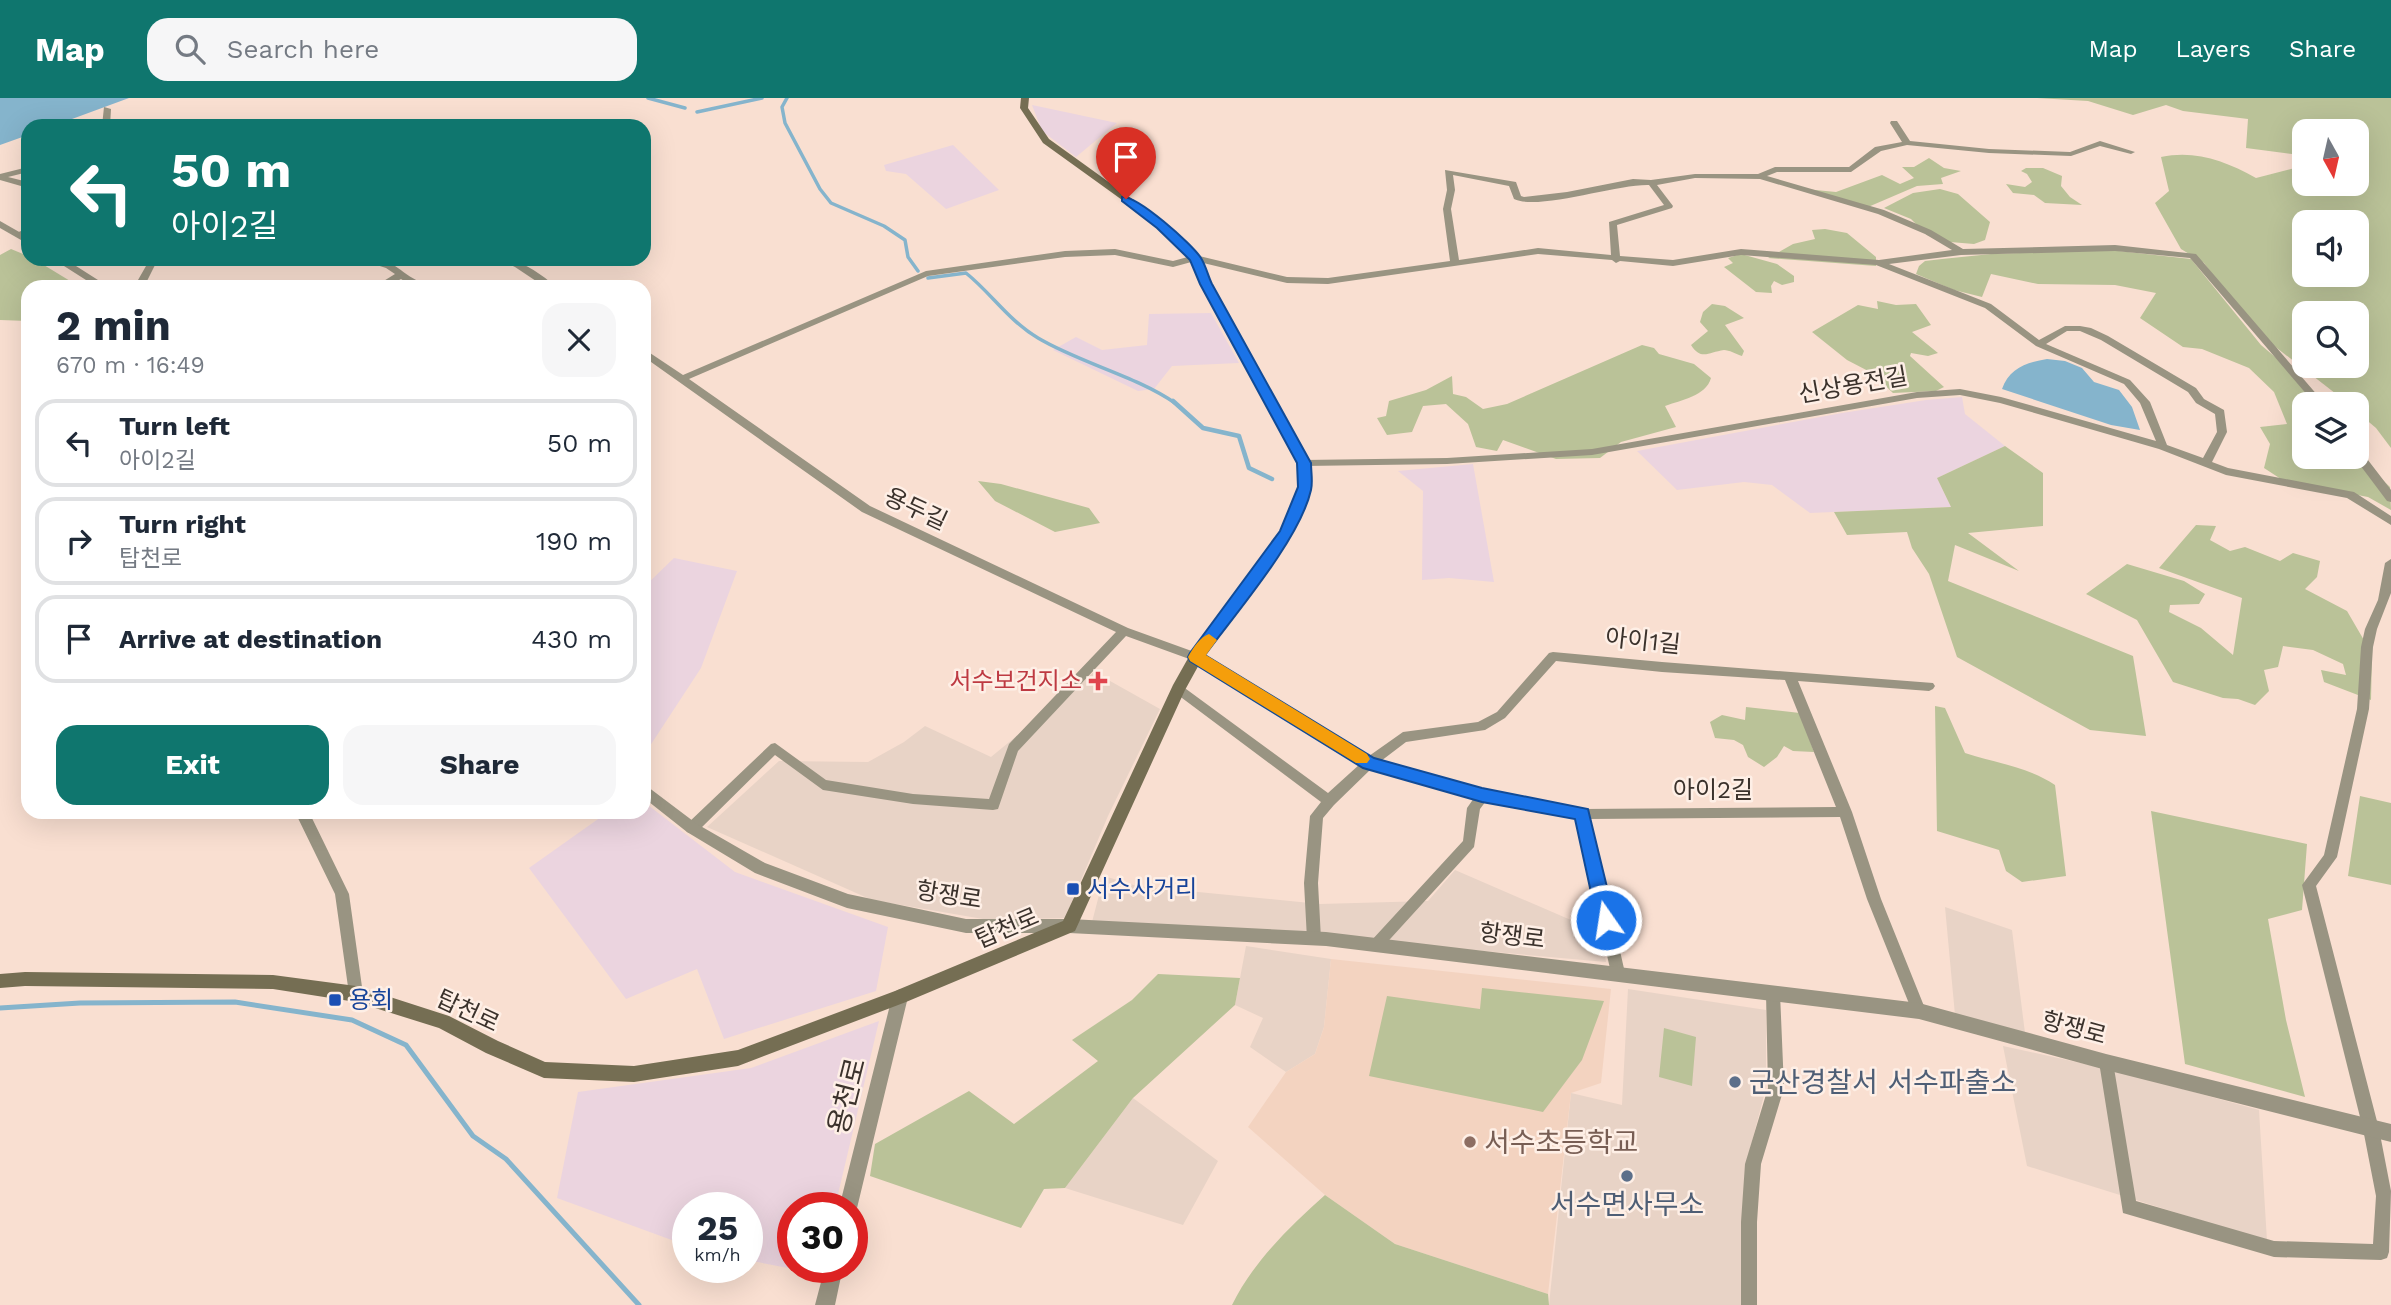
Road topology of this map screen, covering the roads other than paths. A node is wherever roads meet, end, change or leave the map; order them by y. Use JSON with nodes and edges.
{"nodes":[{"id":1,"x":1025,"y":98,"type":"edge"},
{"id":2,"x":107,"y":109,"type":"dead end"},
{"id":3,"x":106,"y":119,"type":"edge"},
{"id":4,"x":1894,"y":123,"type":"dead end"},
{"id":5,"x":1907,"y":143,"type":"junction"},
{"id":6,"x":2131,"y":152,"type":"dead end"},
{"id":7,"x":21,"y":171,"type":"edge"},
{"id":8,"x":1759,"y":177,"type":"junction"},
{"id":9,"x":0,"y":178,"type":"edge"},
{"id":10,"x":21,"y":183,"type":"edge"},
{"id":11,"x":1651,"y":183,"type":"junction"},
{"id":12,"x":0,"y":224,"type":"edge"},
{"id":13,"x":21,"y":232,"type":"edge"},
{"id":14,"x":1961,"y":252,"type":"junction"},
{"id":15,"x":1195,"y":258,"type":"junction"},
{"id":16,"x":1616,"y":260,"type":"junction"},
{"id":17,"x":1455,"y":262,"type":"junction"},
{"id":18,"x":1877,"y":262,"type":"junction"},
{"id":19,"x":70,"y":266,"type":"edge"},
{"id":20,"x":389,"y":266,"type":"edge"},
{"id":21,"x":520,"y":266,"type":"edge"},
{"id":22,"x":401,"y":275,"type":"junction"},
{"id":23,"x":92,"y":280,"type":"edge"},
{"id":24,"x":392,"y":280,"type":"edge"},
{"id":25,"x":409,"y":280,"type":"edge"},
{"id":26,"x":540,"y":280,"type":"edge"},
{"id":27,"x":2039,"y":344,"type":"junction"},
{"id":28,"x":651,"y":357,"type":"edge"},
{"id":29,"x":682,"y":379,"type":"junction"},
{"id":30,"x":2310,"y":392,"type":"edge"},
{"id":31,"x":2162,"y":447,"type":"junction"},
{"id":32,"x":1304,"y":463,"type":"junction"},
{"id":33,"x":2206,"y":463,"type":"junction"},
{"id":34,"x":2369,"y":469,"type":"edge"},
{"id":35,"x":2391,"y":498,"type":"edge"},
{"id":36,"x":2389,"y":517,"type":"edge"},
{"id":37,"x":2391,"y":563,"type":"edge"},
{"id":38,"x":1124,"y":631,"type":"junction"},
{"id":39,"x":1196,"y":657,"type":"junction"},
{"id":40,"x":1789,"y":674,"type":"junction"},
{"id":41,"x":1929,"y":686,"type":"dead end"},
{"id":42,"x":1178,"y":689,"type":"junction"},
{"id":43,"x":1369,"y":763,"type":"junction"},
{"id":44,"x":1482,"y":795,"type":"junction"},
{"id":45,"x":651,"y":796,"type":"edge"},
{"id":46,"x":1329,"y":801,"type":"junction"},
{"id":47,"x":1845,"y":812,"type":"junction"},
{"id":48,"x":1582,"y":814,"type":"junction"},
{"id":49,"x":305,"y":819,"type":"edge"},
{"id":50,"x":692,"y":828,"type":"junction"},
{"id":51,"x":1069,"y":926,"type":"junction"},
{"id":52,"x":1314,"y":939,"type":"junction"},
{"id":53,"x":1376,"y":945,"type":"junction"},
{"id":54,"x":1618,"y":973,"type":"junction"},
{"id":55,"x":0,"y":981,"type":"edge"},
{"id":56,"x":1773,"y":993,"type":"junction"},
{"id":57,"x":356,"y":994,"type":"junction"},
{"id":58,"x":900,"y":997,"type":"junction"},
{"id":59,"x":1919,"y":1011,"type":"junction"},
{"id":60,"x":2106,"y":1062,"type":"junction"},
{"id":61,"x":2371,"y":1129,"type":"junction"},
{"id":62,"x":2391,"y":1133,"type":"edge"},
{"id":63,"x":852,"y":1192,"type":"edge"},
{"id":64,"x":2386,"y":1257,"type":"edge"},
{"id":65,"x":830,"y":1283,"type":"edge"},
{"id":66,"x":825,"y":1305,"type":"edge"},
{"id":67,"x":1749,"y":1305,"type":"edge"}],
"edges":[{"from":1,"to":15,"type":"main road"},
{"from":2,"to":3,"type":"street"},
{"from":4,"to":5,"type":"street"},
{"from":5,"to":6,"type":"street"},
{"from":5,"to":8,"type":"street"},
{"from":7,"to":9,"type":"street"},
{"from":8,"to":11,"type":"street"},
{"from":8,"to":14,"type":"street"},
{"from":9,"to":10,"type":"street"},
{"from":11,"to":16,"type":"street"},
{"from":11,"to":17,"type":"street"},
{"from":12,"to":13,"type":"street"},
{"from":14,"to":18,"type":"street"},
{"from":14,"to":30,"type":"street"},
{"from":15,"to":17,"type":"street"},
{"from":15,"to":29,"type":"street"},
{"from":15,"to":32,"type":"main road"},
{"from":16,"to":17,"type":"street"},
{"from":16,"to":18,"type":"street"},
{"from":18,"to":27,"type":"street"},
{"from":19,"to":23,"type":"street"},
{"from":20,"to":22,"type":"street"},
{"from":21,"to":26,"type":"street"},
{"from":22,"to":24,"type":"street"},
{"from":22,"to":25,"type":"street"},
{"from":27,"to":31,"type":"street"},
{"from":27,"to":33,"type":"street"},
{"from":28,"to":29,"type":"street","name":"용두길"},
{"from":29,"to":38,"type":"street","name":"용두길"},
{"from":31,"to":32,"type":"street","name":"신상용전길"},
{"from":31,"to":33,"type":"street","name":"신상용전길"},
{"from":32,"to":39,"type":"main road","name":"탑천로"},
{"from":33,"to":36,"type":"street","name":"신상용전길"},
{"from":34,"to":35,"type":"street"},
{"from":37,"to":61,"type":"street"},
{"from":38,"to":39,"type":"street","name":"용두길"},
{"from":38,"to":50,"type":"street"},
{"from":39,"to":42,"type":"main road","name":"탑천로"},
{"from":39,"to":43,"type":"street","name":"아이2길"},
{"from":40,"to":41,"type":"street"},
{"from":40,"to":43,"type":"street","name":"아이1길"},
{"from":40,"to":47,"type":"street"},
{"from":42,"to":46,"type":"street"},
{"from":42,"to":51,"type":"main road","name":"탑천로"},
{"from":43,"to":44,"type":"street","name":"아이2길"},
{"from":43,"to":46,"type":"street","name":"아이1길"},
{"from":44,"to":48,"type":"street","name":"아이2길"},
{"from":44,"to":53,"type":"street"},
{"from":45,"to":50,"type":"street","name":"항쟁로"},
{"from":46,"to":52,"type":"street","name":"아이1길"},
{"from":47,"to":48,"type":"street","name":"아이2길"},
{"from":47,"to":59,"type":"street"},
{"from":48,"to":54,"type":"street"},
{"from":49,"to":57,"type":"street"},
{"from":50,"to":51,"type":"street","name":"항쟁로"},
{"from":51,"to":52,"type":"street","name":"항쟁로"},
{"from":51,"to":58,"type":"main road","name":"탑천로"},
{"from":52,"to":53,"type":"street","name":"항쟁로"},
{"from":53,"to":54,"type":"street","name":"항쟁로"},
{"from":54,"to":56,"type":"street","name":"항쟁로"},
{"from":55,"to":57,"type":"main road","name":"탑천로"},
{"from":56,"to":59,"type":"street","name":"항쟁로"},
{"from":56,"to":67,"type":"street"},
{"from":57,"to":58,"type":"main road","name":"탑천로"},
{"from":58,"to":63,"type":"street","name":"용천로"},
{"from":59,"to":60,"type":"street","name":"항쟁로"},
{"from":60,"to":61,"type":"street","name":"항쟁로"},
{"from":60,"to":64,"type":"street"},
{"from":61,"to":62,"type":"street","name":"항쟁로"},
{"from":61,"to":64,"type":"street"},
{"from":65,"to":66,"type":"street"}]}
